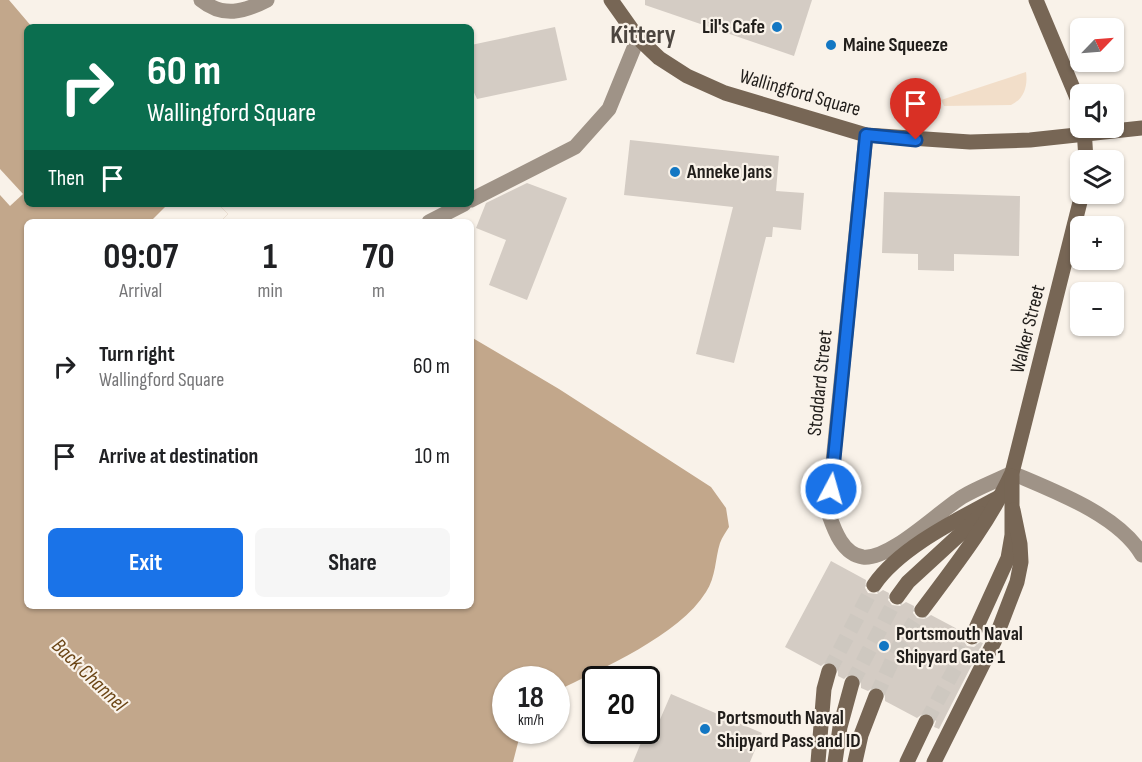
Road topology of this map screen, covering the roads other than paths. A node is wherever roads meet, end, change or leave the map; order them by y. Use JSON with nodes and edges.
{"nodes":[{"id":1,"x":201,"y":0,"type":"edge"},
{"id":2,"x":267,"y":0,"type":"edge"},
{"id":3,"x":611,"y":0,"type":"edge"},
{"id":4,"x":1036,"y":0,"type":"edge"},
{"id":5,"x":638,"y":38,"type":"junction"},
{"id":6,"x":1071,"y":84,"type":"edge"},
{"id":7,"x":1142,"y":128,"type":"edge"},
{"id":8,"x":1124,"y":129,"type":"edge"},
{"id":9,"x":1070,"y":132,"type":"edge"},
{"id":10,"x":866,"y":135,"type":"junction"},
{"id":11,"x":474,"y":198,"type":"edge"},
{"id":12,"x":1079,"y":204,"type":"edge"},
{"id":13,"x":458,"y":207,"type":"edge"},
{"id":14,"x":435,"y":219,"type":"edge"},
{"id":15,"x":1012,"y":473,"type":"junction"},
{"id":16,"x":1002,"y":496,"type":"junction"},
{"id":17,"x":1013,"y":510,"type":"junction"},
{"id":18,"x":1142,"y":555,"type":"edge"},
{"id":19,"x":874,"y":585,"type":"tunnel mouth"},
{"id":20,"x":897,"y":597,"type":"tunnel mouth"},
{"id":21,"x":922,"y":610,"type":"tunnel mouth"},
{"id":22,"x":972,"y":637,"type":"tunnel mouth"},
{"id":23,"x":829,"y":670,"type":"tunnel mouth"},
{"id":24,"x":852,"y":683,"type":"tunnel mouth"},
{"id":25,"x":876,"y":696,"type":"tunnel mouth"},
{"id":26,"x":926,"y":722,"type":"tunnel mouth"},
{"id":27,"x":818,"y":762,"type":"edge"},
{"id":28,"x":835,"y":762,"type":"edge"},
{"id":29,"x":855,"y":762,"type":"edge"},
{"id":30,"x":907,"y":762,"type":"edge"},
{"id":31,"x":934,"y":762,"type":"edge"}],
"edges":[{"from":1,"to":2,"type":"street"},
{"from":3,"to":5,"type":"street","name":"Wallingford Square"},
{"from":4,"to":6,"type":"street"},
{"from":5,"to":10,"type":"street","name":"Wallingford Square"},
{"from":5,"to":11,"type":"street"},
{"from":7,"to":8,"type":"street","name":"Wallingford Square"},
{"from":9,"to":10,"type":"street","name":"Wallingford Square"},
{"from":10,"to":15,"type":"street","name":"Stoddard Street"},
{"from":12,"to":15,"type":"street","name":"Walker Street"},
{"from":13,"to":14,"type":"street"},
{"from":15,"to":16,"type":"street","name":"Walker Street"},
{"from":15,"to":17,"type":"street","name":"Walker Street"},
{"from":15,"to":18,"type":"street"},
{"from":16,"to":19,"type":"street"},
{"from":16,"to":20,"type":"street"},
{"from":16,"to":21,"type":"street","name":"Walker Street"},
{"from":17,"to":22,"type":"street","name":"Walker Street"},
{"from":17,"to":31,"type":"street"},
{"from":23,"to":27,"type":"street"},
{"from":24,"to":28,"type":"street"},
{"from":25,"to":29,"type":"street"},
{"from":26,"to":30,"type":"street"}]}
